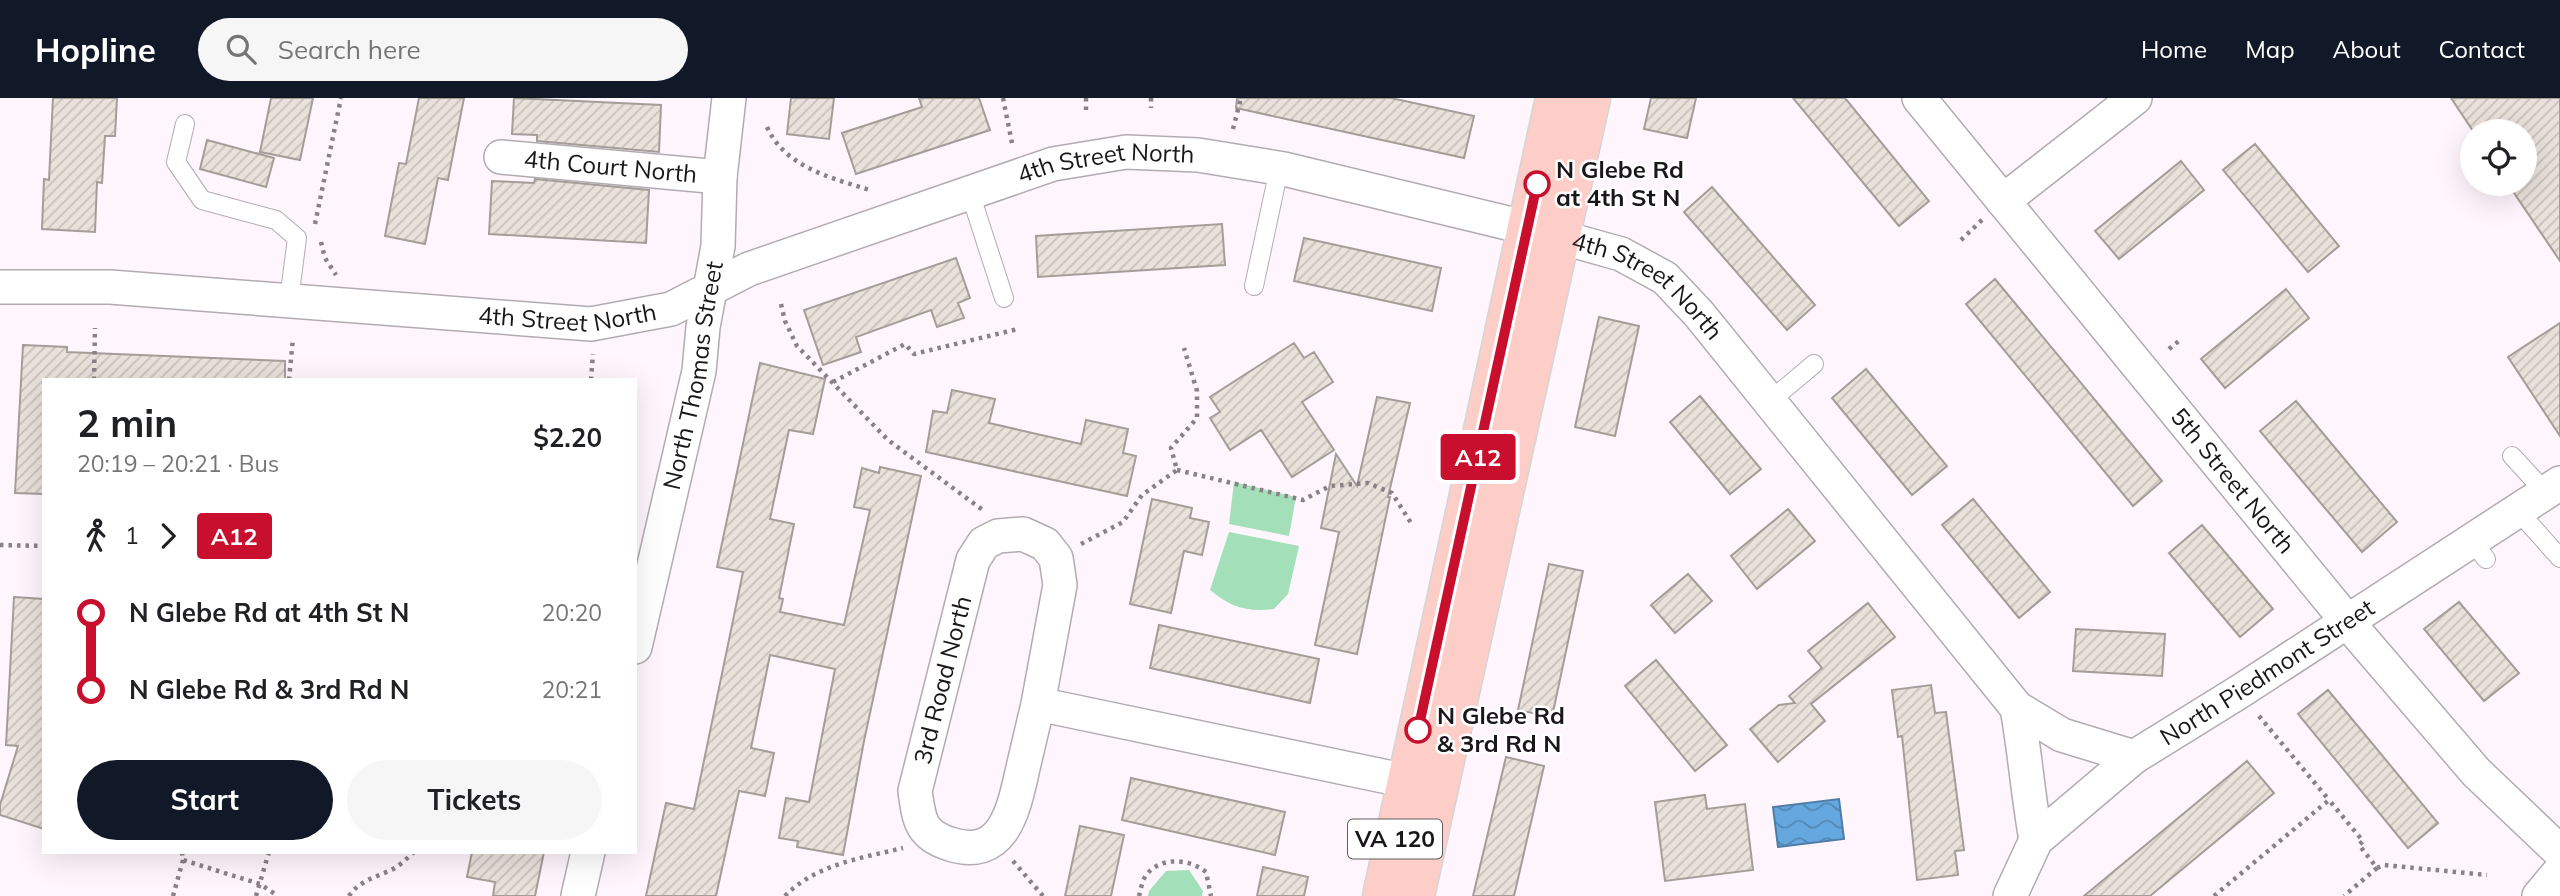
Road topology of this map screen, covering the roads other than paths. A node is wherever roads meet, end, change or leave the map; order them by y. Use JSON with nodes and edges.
{"nodes":[{"id":1,"x":729,"y":98,"type":"edge"},
{"id":2,"x":1555,"y":98,"type":"edge"},
{"id":3,"x":1591,"y":98,"type":"edge"},
{"id":4,"x":1919,"y":98,"type":"edge"},
{"id":5,"x":2135,"y":98,"type":"edge"},
{"id":6,"x":185,"y":124,"type":"dead end"},
{"id":7,"x":501,"y":157,"type":"dead end"},
{"id":8,"x":1279,"y":169,"type":"junction"},
{"id":9,"x":720,"y":177,"type":"junction"},
{"id":10,"x":970,"y":193,"type":"junction"},
{"id":11,"x":2003,"y":201,"type":"junction"},
{"id":12,"x":1545,"y":232,"type":"junction"},
{"id":13,"x":1254,"y":286,"type":"dead end"},
{"id":14,"x":0,"y":287,"type":"edge"},
{"id":15,"x":709,"y":289,"type":"junction"},
{"id":16,"x":1004,"y":298,"type":"dead end"},
{"id":17,"x":289,"y":300,"type":"junction"},
{"id":18,"x":1814,"y":364,"type":"dead end"},
{"id":19,"x":1770,"y":401,"type":"junction"},
{"id":20,"x":2512,"y":456,"type":"dead end"},
{"id":21,"x":2553,"y":488,"type":"edge"},
{"id":22,"x":2518,"y":511,"type":"junction"},
{"id":23,"x":2560,"y":558,"type":"edge"},
{"id":24,"x":2348,"y":620,"type":"junction"},
{"id":25,"x":637,"y":639,"type":"edge"},
{"id":26,"x":1038,"y":704,"type":"junction"},
{"id":27,"x":2017,"y":708,"type":"junction"},
{"id":28,"x":2134,"y":757,"type":"junction"},
{"id":29,"x":1423,"y":785,"type":"junction"},
{"id":30,"x":2036,"y":840,"type":"junction"},
{"id":31,"x":2560,"y":852,"type":"edge"},
{"id":32,"x":588,"y":854,"type":"edge"},
{"id":33,"x":2560,"y":871,"type":"edge"},
{"id":34,"x":578,"y":896,"type":"edge"},
{"id":35,"x":1382,"y":896,"type":"edge"},
{"id":36,"x":1415,"y":896,"type":"edge"},
{"id":37,"x":2010,"y":896,"type":"edge"},
{"id":38,"x":2539,"y":896,"type":"edge"}],
"edges":[{"from":1,"to":9,"type":"street","name":"North Thomas Street"},
{"from":2,"to":12,"type":"main road","number":"VA 120"},
{"from":3,"to":12,"type":"main road","number":"VA 120"},
{"from":4,"to":11,"type":"street","name":"5th Street North"},
{"from":5,"to":11,"type":"street"},
{"from":6,"to":17,"type":"lane"},
{"from":7,"to":9,"type":"street","name":"4th Court North"},
{"from":8,"to":10,"type":"street","name":"4th Street North"},
{"from":8,"to":12,"type":"street","name":"4th Street North"},
{"from":8,"to":13,"type":"lane"},
{"from":9,"to":15,"type":"street","name":"North Thomas Street"},
{"from":10,"to":15,"type":"street","name":"4th Street North"},
{"from":10,"to":16,"type":"lane"},
{"from":11,"to":24,"type":"street","name":"5th Street North"},
{"from":12,"to":19,"type":"street","name":"4th Street North"},
{"from":12,"to":29,"type":"main road","number":"VA 120"},
{"from":14,"to":17,"type":"street","name":"4th Street North"},
{"from":15,"to":17,"type":"street","name":"4th Street North"},
{"from":15,"to":25,"type":"street","name":"North Thomas Street"},
{"from":18,"to":19,"type":"lane"},
{"from":19,"to":27,"type":"street","name":"4th Street North"},
{"from":20,"to":21,"type":"lane"},
{"from":21,"to":22,"type":"street","name":"North Piedmont Street"},
{"from":22,"to":23,"type":"lane"},
{"from":22,"to":24,"type":"street","name":"North Piedmont Street"},
{"from":24,"to":28,"type":"street","name":"North Piedmont Street"},
{"from":24,"to":31,"type":"street","name":"5th Street North"},
{"from":26,"to":26,"type":"street","name":"3rd Road North"},
{"from":26,"to":29,"type":"street"},
{"from":27,"to":28,"type":"street","name":"4th Street North"},
{"from":27,"to":30,"type":"street","name":"4th Street North"},
{"from":28,"to":30,"type":"street","name":"North Piedmont Street"},
{"from":29,"to":35,"type":"main road","number":"VA 120"},
{"from":29,"to":36,"type":"main road","number":"VA 120"},
{"from":30,"to":37,"type":"street","name":"North Piedmont Street"},
{"from":32,"to":34,"type":"street"},
{"from":33,"to":38,"type":"street"}]}
